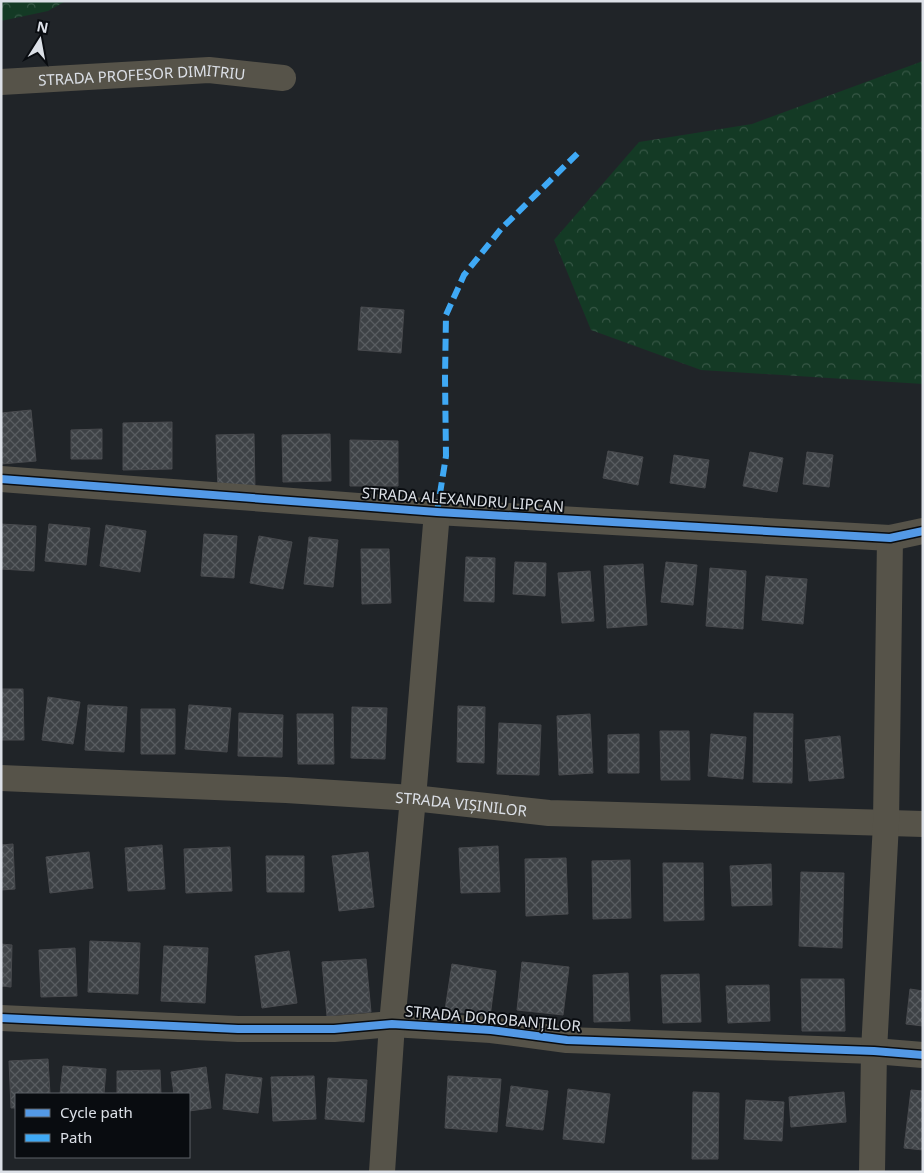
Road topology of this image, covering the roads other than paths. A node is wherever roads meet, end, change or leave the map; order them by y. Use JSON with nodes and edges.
{"nodes":[{"id":1,"x":283,"y":78,"type":"dead end"},
{"id":2,"x":1,"y":82,"type":"edge"},
{"id":3,"x":1,"y":479,"type":"edge"},
{"id":4,"x":437,"y":512,"type":"junction"},
{"id":5,"x":923,"y":531,"type":"edge"},
{"id":6,"x":890,"y":538,"type":"junction"},
{"id":7,"x":1,"y":778,"type":"edge"},
{"id":8,"x":413,"y":798,"type":"junction"},
{"id":9,"x":886,"y":823,"type":"junction"},
{"id":10,"x":923,"y":824,"type":"edge"},
{"id":11,"x":1,"y":1018,"type":"edge"},
{"id":12,"x":392,"y":1024,"type":"junction"},
{"id":13,"x":874,"y":1051,"type":"junction"},
{"id":14,"x":923,"y":1055,"type":"edge"},
{"id":15,"x":382,"y":1172,"type":"edge"},
{"id":16,"x":872,"y":1172,"type":"edge"}],
"edges":[{"from":1,"to":2,"type":"street","name":"STRADA PROFESOR DIMITRIU"},
{"from":3,"to":4,"type":"street","name":"STRADA ALEXANDRU LIPCAN"},
{"from":4,"to":6,"type":"street","name":"STRADA ALEXANDRU LIPCAN"},
{"from":4,"to":8,"type":"street"},
{"from":5,"to":6,"type":"street","name":"STRADA ALEXANDRU LIPCAN"},
{"from":6,"to":9,"type":"street"},
{"from":7,"to":8,"type":"street","name":"STRADA VIȘINILOR"},
{"from":8,"to":9,"type":"street","name":"STRADA VIȘINILOR"},
{"from":8,"to":12,"type":"street"},
{"from":9,"to":10,"type":"street","name":"STRADA VIȘINILOR"},
{"from":9,"to":13,"type":"street"},
{"from":11,"to":12,"type":"street","name":"STRADA DOROBANȚILOR"},
{"from":12,"to":13,"type":"street","name":"STRADA DOROBANȚILOR"},
{"from":12,"to":15,"type":"street"},
{"from":13,"to":14,"type":"street","name":"STRADA DOROBANȚILOR"},
{"from":13,"to":16,"type":"street"}]}
